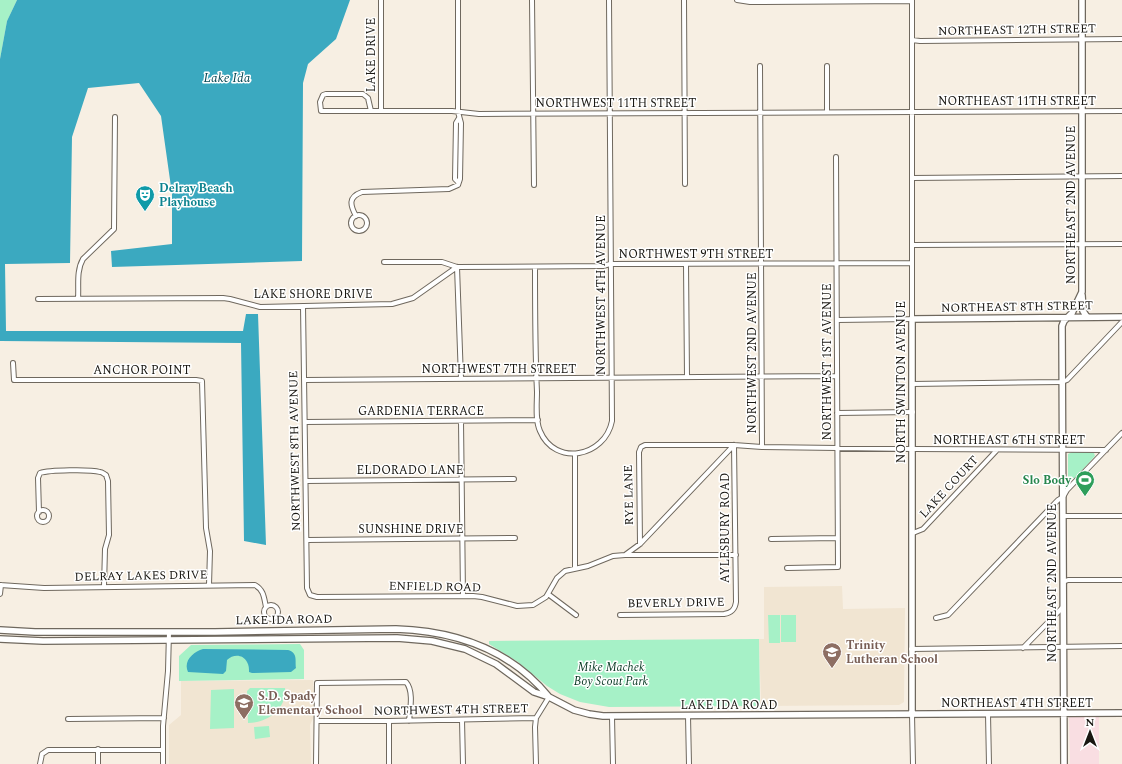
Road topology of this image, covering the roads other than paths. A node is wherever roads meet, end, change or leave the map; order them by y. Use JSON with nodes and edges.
{"nodes":[{"id":1,"x":381,"y":0,"type":"edge"},
{"id":2,"x":458,"y":0,"type":"edge"},
{"id":3,"x":532,"y":0,"type":"edge"},
{"id":4,"x":609,"y":0,"type":"edge"},
{"id":5,"x":684,"y":0,"type":"edge"},
{"id":6,"x":737,"y":0,"type":"edge"},
{"id":7,"x":912,"y":0,"type":"edge"},
{"id":8,"x":1082,"y":0,"type":"edge"},
{"id":9,"x":1122,"y":39,"type":"edge"},
{"id":10,"x":912,"y":40,"type":"junction"},
{"id":11,"x":1082,"y":40,"type":"junction"},
{"id":12,"x":760,"y":66,"type":"dead end"},
{"id":13,"x":827,"y":66,"type":"dead end"},
{"id":14,"x":371,"y":111,"type":"junction"},
{"id":15,"x":381,"y":111,"type":"junction"},
{"id":16,"x":912,"y":111,"type":"junction"},
{"id":17,"x":1082,"y":111,"type":"junction"},
{"id":18,"x":1122,"y":111,"type":"edge"},
{"id":19,"x":458,"y":112,"type":"junction"},
{"id":20,"x":761,"y":112,"type":"junction"},
{"id":21,"x":827,"y":112,"type":"junction"},
{"id":22,"x":533,"y":113,"type":"junction"},
{"id":23,"x":610,"y":113,"type":"junction"},
{"id":24,"x":685,"y":113,"type":"junction"},
{"id":25,"x":115,"y":117,"type":"dead end"},
{"id":26,"x":836,"y":157,"type":"dead end"},
{"id":27,"x":1122,"y":176,"type":"edge"},
{"id":28,"x":1082,"y":177,"type":"junction"},
{"id":29,"x":912,"y":178,"type":"junction"},
{"id":30,"x":685,"y":184,"type":"dead end"},
{"id":31,"x":534,"y":185,"type":"dead end"},
{"id":32,"x":356,"y":216,"type":"dead end"},
{"id":33,"x":1082,"y":244,"type":"junction"},
{"id":34,"x":1122,"y":244,"type":"edge"},
{"id":35,"x":912,"y":245,"type":"junction"},
{"id":36,"x":384,"y":262,"type":"dead end"},
{"id":37,"x":912,"y":262,"type":"junction"},
{"id":38,"x":761,"y":263,"type":"junction"},
{"id":39,"x":837,"y":263,"type":"junction"},
{"id":40,"x":610,"y":264,"type":"junction"},
{"id":41,"x":686,"y":264,"type":"junction"},
{"id":42,"x":457,"y":267,"type":"junction"},
{"id":43,"x":535,"y":267,"type":"junction"},
{"id":44,"x":1082,"y":292,"type":"junction"},
{"id":45,"x":78,"y":299,"type":"junction"},
{"id":46,"x":38,"y":300,"type":"dead end"},
{"id":47,"x":303,"y":306,"type":"junction"},
{"id":48,"x":1070,"y":317,"type":"junction"},
{"id":49,"x":1087,"y":317,"type":"junction"},
{"id":50,"x":1122,"y":317,"type":"edge"},
{"id":51,"x":912,"y":319,"type":"junction"},
{"id":52,"x":837,"y":320,"type":"junction"},
{"id":53,"x":1122,"y":322,"type":"edge"},
{"id":54,"x":13,"y":363,"type":"dead end"},
{"id":55,"x":837,"y":376,"type":"junction"},
{"id":56,"x":687,"y":377,"type":"junction"},
{"id":57,"x":762,"y":377,"type":"junction"},
{"id":58,"x":536,"y":378,"type":"junction"},
{"id":59,"x":611,"y":378,"type":"junction"},
{"id":60,"x":461,"y":379,"type":"junction"},
{"id":61,"x":304,"y":380,"type":"junction"},
{"id":62,"x":1062,"y":382,"type":"junction"},
{"id":63,"x":912,"y":384,"type":"junction"},
{"id":64,"x":912,"y":412,"type":"junction"},
{"id":65,"x":837,"y":413,"type":"junction"},
{"id":66,"x":538,"y":420,"type":"junction"},
{"id":67,"x":461,"y":421,"type":"junction"},
{"id":68,"x":305,"y":422,"type":"junction"},
{"id":69,"x":1122,"y":433,"type":"edge"},
{"id":70,"x":734,"y":445,"type":"junction"},
{"id":71,"x":641,"y":447,"type":"joint"},
{"id":72,"x":762,"y":447,"type":"junction"},
{"id":73,"x":838,"y":448,"type":"junction"},
{"id":74,"x":913,"y":449,"type":"junction"},
{"id":75,"x":997,"y":450,"type":"junction"},
{"id":76,"x":1063,"y":450,"type":"junction"},
{"id":77,"x":1106,"y":450,"type":"junction"},
{"id":78,"x":575,"y":454,"type":"junction"},
{"id":79,"x":514,"y":479,"type":"dead end"},
{"id":80,"x":462,"y":480,"type":"junction"},
{"id":81,"x":306,"y":481,"type":"junction"},
{"id":82,"x":1063,"y":497,"type":"junction"},
{"id":83,"x":39,"y":512,"type":"dead end"},
{"id":84,"x":1063,"y":516,"type":"junction"},
{"id":85,"x":1122,"y":516,"type":"edge"},
{"id":86,"x":913,"y":533,"type":"junction"},
{"id":87,"x":515,"y":538,"type":"dead end"},
{"id":88,"x":837,"y":538,"type":"junction"},
{"id":89,"x":462,"y":539,"type":"junction"},
{"id":90,"x":771,"y":539,"type":"dead end"},
{"id":91,"x":307,"y":540,"type":"junction"},
{"id":92,"x":640,"y":544,"type":"junction"},
{"id":93,"x":625,"y":555,"type":"junction"},
{"id":94,"x":736,"y":555,"type":"junction"},
{"id":95,"x":575,"y":568,"type":"junction"},
{"id":96,"x":788,"y":568,"type":"dead end"},
{"id":97,"x":1122,"y":580,"type":"edge"},
{"id":98,"x":1063,"y":582,"type":"junction"},
{"id":99,"x":1,"y":585,"type":"edge"},
{"id":100,"x":210,"y":585,"type":"junction"},
{"id":101,"x":104,"y":586,"type":"junction"},
{"id":102,"x":0,"y":594,"type":"edge"},
{"id":103,"x":548,"y":594,"type":"junction"},
{"id":104,"x":310,"y":595,"type":"joint"},
{"id":105,"x":463,"y":596,"type":"junction"},
{"id":106,"x":266,"y":607,"type":"dead end"},
{"id":107,"x":1063,"y":607,"type":"junction"},
{"id":108,"x":733,"y":611,"type":"joint"},
{"id":109,"x":620,"y":614,"type":"dead end"},
{"id":110,"x":576,"y":615,"type":"dead end"},
{"id":111,"x":936,"y":618,"type":"dead end"},
{"id":112,"x":0,"y":630,"type":"edge"},
{"id":113,"x":321,"y":630,"type":"junction"},
{"id":114,"x":406,"y":630,"type":"junction"},
{"id":115,"x":169,"y":632,"type":"junction"},
{"id":116,"x":406,"y":638,"type":"junction"},
{"id":117,"x":0,"y":639,"type":"edge"},
{"id":118,"x":308,"y":639,"type":"junction"},
{"id":119,"x":169,"y":640,"type":"junction"},
{"id":120,"x":1122,"y":646,"type":"edge"},
{"id":121,"x":1022,"y":648,"type":"junction"},
{"id":122,"x":1063,"y":648,"type":"junction"},
{"id":123,"x":911,"y":649,"type":"junction"},
{"id":124,"x":549,"y":697,"type":"junction"},
{"id":125,"x":1063,"y":713,"type":"junction"},
{"id":126,"x":1122,"y":713,"type":"edge"},
{"id":127,"x":912,"y":714,"type":"junction"},
{"id":128,"x":988,"y":714,"type":"junction"},
{"id":129,"x":688,"y":716,"type":"junction"},
{"id":130,"x":612,"y":717,"type":"junction"},
{"id":131,"x":164,"y":718,"type":"junction"},
{"id":132,"x":536,"y":718,"type":"junction"},
{"id":133,"x":68,"y":719,"type":"dead end"},
{"id":134,"x":462,"y":720,"type":"junction"},
{"id":135,"x":318,"y":721,"type":"junction"},
{"id":136,"x":389,"y":721,"type":"junction"},
{"id":137,"x":409,"y":721,"type":"junction"},
{"id":138,"x":98,"y":750,"type":"junction"},
{"id":139,"x":163,"y":750,"type":"junction"},
{"id":140,"x":40,"y":764,"type":"edge"},
{"id":141,"x":98,"y":764,"type":"edge"},
{"id":142,"x":163,"y":764,"type":"edge"},
{"id":143,"x":316,"y":764,"type":"edge"},
{"id":144,"x":390,"y":764,"type":"edge"},
{"id":145,"x":463,"y":764,"type":"edge"},
{"id":146,"x":536,"y":764,"type":"edge"},
{"id":147,"x":613,"y":764,"type":"edge"},
{"id":148,"x":689,"y":764,"type":"edge"},
{"id":149,"x":913,"y":764,"type":"edge"},
{"id":150,"x":989,"y":764,"type":"edge"},
{"id":151,"x":1064,"y":764,"type":"edge"}],
"edges":[{"from":1,"to":15,"type":"street","name":"LAKE DRIVE"},
{"from":2,"to":19,"type":"street"},
{"from":3,"to":22,"type":"street"},
{"from":4,"to":23,"type":"street","name":"NORTHWEST 4TH AVENUE"},
{"from":5,"to":24,"type":"street"},
{"from":6,"to":7,"type":"street"},
{"from":7,"to":10,"type":"street","name":"NORTH SWINTON AVENUE"},
{"from":8,"to":11,"type":"street","name":"NORTHEAST 2ND AVENUE"},
{"from":9,"to":11,"type":"street","name":"NORTHEAST 12TH STREET"},
{"from":10,"to":11,"type":"street","name":"NORTHEAST 12TH STREET"},
{"from":10,"to":16,"type":"street","name":"NORTH SWINTON AVENUE"},
{"from":11,"to":17,"type":"street","name":"NORTHEAST 2ND AVENUE"},
{"from":12,"to":20,"type":"street","name":"NORTHWEST 2ND AVENUE"},
{"from":13,"to":21,"type":"street"},
{"from":14,"to":14,"type":"street","name":"NORTHWEST 11TH STREET"},
{"from":14,"to":15,"type":"street","name":"NORTHWEST 11TH STREET"},
{"from":15,"to":19,"type":"street","name":"NORTHWEST 11TH STREET"},
{"from":16,"to":17,"type":"street","name":"NORTHEAST 11TH STREET"},
{"from":16,"to":21,"type":"street","name":"NORTHWEST 11TH STREET"},
{"from":16,"to":29,"type":"street","name":"NORTH SWINTON AVENUE"},
{"from":17,"to":18,"type":"street","name":"NORTHEAST 11TH STREET"},
{"from":17,"to":28,"type":"street","name":"NORTHEAST 2ND AVENUE"},
{"from":19,"to":22,"type":"street","name":"NORTHWEST 11TH STREET"},
{"from":19,"to":32,"type":"street"},
{"from":20,"to":21,"type":"street","name":"NORTHWEST 11TH STREET"},
{"from":20,"to":24,"type":"street","name":"NORTHWEST 11TH STREET"},
{"from":20,"to":38,"type":"street","name":"NORTHWEST 2ND AVENUE"},
{"from":22,"to":23,"type":"street","name":"NORTHWEST 11TH STREET"},
{"from":22,"to":31,"type":"street"},
{"from":23,"to":24,"type":"street","name":"NORTHWEST 11TH STREET"},
{"from":23,"to":40,"type":"street","name":"NORTHWEST 4TH AVENUE"},
{"from":24,"to":30,"type":"street"},
{"from":25,"to":45,"type":"street"},
{"from":26,"to":39,"type":"street","name":"NORTHWEST 1ST AVENUE"},
{"from":27,"to":28,"type":"street"},
{"from":28,"to":29,"type":"street"},
{"from":28,"to":33,"type":"street","name":"NORTHEAST 2ND AVENUE"},
{"from":29,"to":35,"type":"street","name":"NORTH SWINTON AVENUE"},
{"from":33,"to":34,"type":"street"},
{"from":33,"to":35,"type":"street"},
{"from":33,"to":44,"type":"street","name":"NORTHEAST 2ND AVENUE"},
{"from":35,"to":37,"type":"street","name":"NORTH SWINTON AVENUE"},
{"from":36,"to":42,"type":"street","name":"NORTHWEST 9TH STREET"},
{"from":37,"to":39,"type":"street","name":"NORTHWEST 9TH STREET"},
{"from":37,"to":51,"type":"street","name":"NORTH SWINTON AVENUE"},
{"from":38,"to":39,"type":"street","name":"NORTHWEST 9TH STREET"},
{"from":38,"to":41,"type":"street","name":"NORTHWEST 9TH STREET"},
{"from":38,"to":57,"type":"street","name":"NORTHWEST 2ND AVENUE"},
{"from":39,"to":52,"type":"street","name":"NORTHWEST 1ST AVENUE"},
{"from":40,"to":41,"type":"street","name":"NORTHWEST 9TH STREET"},
{"from":40,"to":43,"type":"street","name":"NORTHWEST 9TH STREET"},
{"from":40,"to":59,"type":"street","name":"NORTHWEST 4TH AVENUE"},
{"from":41,"to":56,"type":"street"},
{"from":42,"to":43,"type":"street","name":"NORTHWEST 9TH STREET"},
{"from":42,"to":47,"type":"street","name":"LAKE SHORE DRIVE"},
{"from":42,"to":60,"type":"street"},
{"from":43,"to":58,"type":"street"},
{"from":44,"to":48,"type":"street","name":"NORTHEAST 2ND AVENUE"},
{"from":44,"to":49,"type":"street"},
{"from":45,"to":46,"type":"street","name":"LAKE SHORE DRIVE"},
{"from":45,"to":47,"type":"street","name":"LAKE SHORE DRIVE"},
{"from":47,"to":61,"type":"street","name":"NORTHWEST 8TH AVENUE"},
{"from":48,"to":49,"type":"street","name":"NORTHEAST 8TH STREET"},
{"from":48,"to":51,"type":"street","name":"NORTHEAST 8TH STREET"},
{"from":48,"to":62,"type":"street","name":"NORTHEAST 2ND AVENUE"},
{"from":49,"to":50,"type":"street","name":"NORTHEAST 8TH STREET"},
{"from":51,"to":52,"type":"street"},
{"from":51,"to":63,"type":"street","name":"NORTH SWINTON AVENUE"},
{"from":52,"to":55,"type":"street","name":"NORTHWEST 1ST AVENUE"},
{"from":53,"to":62,"type":"street"},
{"from":54,"to":100,"type":"street","name":"ANCHOR POINT"},
{"from":55,"to":57,"type":"street","name":"NORTHWEST 7TH STREET"},
{"from":55,"to":65,"type":"street","name":"NORTHWEST 1ST AVENUE"},
{"from":56,"to":57,"type":"street","name":"NORTHWEST 7TH STREET"},
{"from":56,"to":59,"type":"street","name":"NORTHWEST 7TH STREET"},
{"from":57,"to":72,"type":"street","name":"NORTHWEST 2ND AVENUE"},
{"from":58,"to":59,"type":"street","name":"NORTHWEST 7TH STREET"},
{"from":58,"to":60,"type":"street","name":"NORTHWEST 7TH STREET"},
{"from":58,"to":66,"type":"street"},
{"from":59,"to":78,"type":"street","name":"NORTHWEST 4TH AVENUE"},
{"from":60,"to":61,"type":"street","name":"NORTHWEST 7TH STREET"},
{"from":61,"to":68,"type":"street","name":"NORTHWEST 8TH AVENUE"},
{"from":62,"to":63,"type":"street"},
{"from":62,"to":76,"type":"street","name":"NORTHEAST 2ND AVENUE"},
{"from":63,"to":64,"type":"street","name":"NORTH SWINTON AVENUE"},
{"from":64,"to":65,"type":"street"},
{"from":64,"to":74,"type":"street","name":"NORTH SWINTON AVENUE"},
{"from":65,"to":73,"type":"street","name":"NORTHWEST 1ST AVENUE"},
{"from":66,"to":67,"type":"street","name":"GARDENIA TERRACE"},
{"from":66,"to":78,"type":"street"},
{"from":67,"to":68,"type":"street","name":"GARDENIA TERRACE"},
{"from":67,"to":80,"type":"street"},
{"from":68,"to":81,"type":"street","name":"NORTHWEST 8TH AVENUE"},
{"from":69,"to":77,"type":"street"},
{"from":70,"to":71,"type":"street","name":"NORTHEAST 6TH STREET"},
{"from":70,"to":72,"type":"street","name":"NORTHEAST 6TH STREET"},
{"from":70,"to":92,"type":"street","name":"ENFIELD ROAD"},
{"from":70,"to":94,"type":"street","name":"AYLESBURY ROAD"},
{"from":71,"to":92,"type":"street","name":"RYE LANE"},
{"from":72,"to":73,"type":"street","name":"NORTHEAST 6TH STREET"},
{"from":73,"to":74,"type":"street","name":"NORTHEAST 6TH STREET"},
{"from":73,"to":88,"type":"street","name":"NORTHWEST 1ST AVENUE"},
{"from":74,"to":75,"type":"street","name":"NORTHEAST 6TH STREET"},
{"from":74,"to":86,"type":"street","name":"NORTH SWINTON AVENUE"},
{"from":75,"to":76,"type":"street","name":"NORTHEAST 6TH STREET"},
{"from":75,"to":86,"type":"street","name":"LAKE COURT"},
{"from":76,"to":77,"type":"street","name":"NORTHEAST 6TH STREET"},
{"from":76,"to":82,"type":"street","name":"NORTHEAST 2ND AVENUE"},
{"from":77,"to":82,"type":"street"},
{"from":78,"to":95,"type":"street"},
{"from":79,"to":80,"type":"street","name":"ELDORADO LANE"},
{"from":80,"to":81,"type":"street","name":"ELDORADO LANE"},
{"from":80,"to":89,"type":"street"},
{"from":81,"to":91,"type":"street","name":"NORTHWEST 8TH AVENUE"},
{"from":82,"to":84,"type":"street","name":"NORTHEAST 2ND AVENUE"},
{"from":82,"to":111,"type":"street"},
{"from":83,"to":101,"type":"street"},
{"from":84,"to":85,"type":"street"},
{"from":84,"to":98,"type":"street","name":"NORTHEAST 2ND AVENUE"},
{"from":86,"to":123,"type":"street","name":"NORTH SWINTON AVENUE"},
{"from":87,"to":89,"type":"street","name":"SUNSHINE DRIVE"},
{"from":88,"to":90,"type":"street"},
{"from":88,"to":96,"type":"street","name":"NORTHWEST 1ST AVENUE"},
{"from":89,"to":91,"type":"street","name":"SUNSHINE DRIVE"},
{"from":89,"to":105,"type":"street"},
{"from":91,"to":104,"type":"street","name":"NORTHWEST 8TH AVENUE"},
{"from":92,"to":93,"type":"street","name":"ENFIELD ROAD"},
{"from":93,"to":94,"type":"street"},
{"from":93,"to":95,"type":"street","name":"ENFIELD ROAD"},
{"from":94,"to":108,"type":"street","name":"AYLESBURY ROAD"},
{"from":95,"to":103,"type":"street","name":"ENFIELD ROAD"},
{"from":97,"to":98,"type":"street"},
{"from":98,"to":107,"type":"street","name":"NORTHEAST 2ND AVENUE"},
{"from":99,"to":101,"type":"street","name":"DELRAY LAKES DRIVE"},
{"from":99,"to":102,"type":"street"},
{"from":100,"to":101,"type":"street","name":"DELRAY LAKES DRIVE"},
{"from":100,"to":106,"type":"street","name":"DELRAY LAKES DRIVE"},
{"from":103,"to":105,"type":"street","name":"ENFIELD ROAD"},
{"from":103,"to":110,"type":"street"},
{"from":104,"to":105,"type":"street","name":"ENFIELD ROAD"},
{"from":107,"to":121,"type":"street"},
{"from":107,"to":122,"type":"street","name":"NORTHEAST 2ND AVENUE"},
{"from":108,"to":109,"type":"street","name":"BEVERLY DRIVE"},
{"from":112,"to":115,"type":"street","name":"LAKE IDA ROAD"},
{"from":113,"to":114,"type":"street","name":"LAKE IDA ROAD"},
{"from":113,"to":115,"type":"street","name":"LAKE IDA ROAD"},
{"from":113,"to":118,"type":"street"},
{"from":114,"to":116,"type":"street"},
{"from":114,"to":124,"type":"street","name":"LAKE IDA ROAD"},
{"from":115,"to":119,"type":"street"},
{"from":116,"to":118,"type":"street","name":"LAKE IDA ROAD"},
{"from":116,"to":124,"type":"street","name":"LAKE IDA ROAD"},
{"from":117,"to":119,"type":"street","name":"LAKE IDA ROAD"},
{"from":118,"to":119,"type":"street","name":"LAKE IDA ROAD"},
{"from":119,"to":131,"type":"street"},
{"from":120,"to":122,"type":"street"},
{"from":121,"to":122,"type":"street"},
{"from":121,"to":123,"type":"street"},
{"from":122,"to":125,"type":"street","name":"NORTHEAST 2ND AVENUE"},
{"from":123,"to":127,"type":"street","name":"NORTH SWINTON AVENUE"},
{"from":124,"to":130,"type":"street","name":"LAKE IDA ROAD"},
{"from":124,"to":132,"type":"street"},
{"from":125,"to":126,"type":"street","name":"NORTHEAST 4TH STREET"},
{"from":125,"to":128,"type":"street","name":"NORTHEAST 4TH STREET"},
{"from":125,"to":151,"type":"street","name":"NORTHEAST 2ND AVENUE"},
{"from":127,"to":128,"type":"street","name":"NORTHEAST 4TH STREET"},
{"from":127,"to":129,"type":"street","name":"LAKE IDA ROAD"},
{"from":127,"to":149,"type":"street","name":"NORTH SWINTON AVENUE"},
{"from":128,"to":150,"type":"street"},
{"from":129,"to":130,"type":"street","name":"LAKE IDA ROAD"},
{"from":129,"to":148,"type":"street"},
{"from":130,"to":147,"type":"street"},
{"from":131,"to":133,"type":"street"},
{"from":131,"to":139,"type":"street"},
{"from":132,"to":134,"type":"street","name":"NORTHWEST 4TH STREET"},
{"from":132,"to":146,"type":"street"},
{"from":134,"to":137,"type":"street","name":"NORTHWEST 4TH STREET"},
{"from":134,"to":145,"type":"street"},
{"from":135,"to":136,"type":"street","name":"NORTHWEST 4TH STREET"},
{"from":135,"to":137,"type":"street"},
{"from":135,"to":143,"type":"street"},
{"from":136,"to":137,"type":"street","name":"NORTHWEST 4TH STREET"},
{"from":136,"to":144,"type":"street"},
{"from":138,"to":139,"type":"street"},
{"from":138,"to":140,"type":"street"},
{"from":138,"to":141,"type":"street"},
{"from":139,"to":142,"type":"street"}]}
